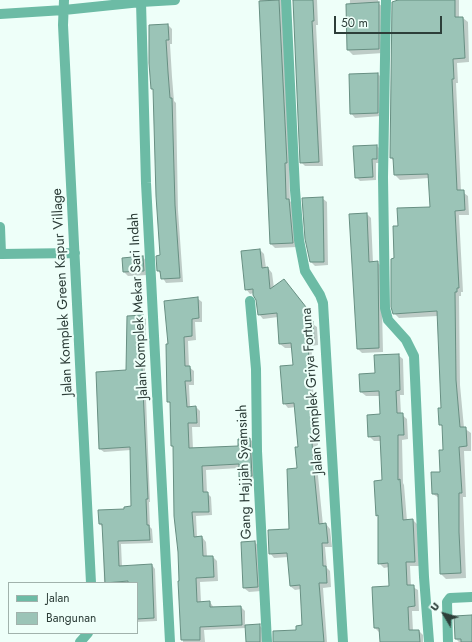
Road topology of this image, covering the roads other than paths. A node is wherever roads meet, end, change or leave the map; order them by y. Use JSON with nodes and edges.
{"nodes":[{"id":1,"x":175,"y":0,"type":"edge"},
{"id":2,"x":286,"y":0,"type":"edge"},
{"id":3,"x":386,"y":0,"type":"edge"},
{"id":4,"x":141,"y":1,"type":"edge"},
{"id":5,"x":64,"y":5,"type":"edge"},
{"id":6,"x":0,"y":14,"type":"edge"},
{"id":7,"x":0,"y":227,"type":"edge"},
{"id":8,"x":75,"y":253,"type":"junction"},
{"id":9,"x":250,"y":301,"type":"dead end"},
{"id":10,"x":91,"y":582,"type":"edge"},
{"id":11,"x":472,"y":597,"type":"edge"},
{"id":12,"x":87,"y":634,"type":"edge"},
{"id":13,"x":80,"y":642,"type":"edge"},
{"id":14,"x":170,"y":642,"type":"edge"},
{"id":15,"x":267,"y":642,"type":"edge"},
{"id":16,"x":343,"y":642,"type":"edge"},
{"id":17,"x":429,"y":642,"type":"edge"},
{"id":18,"x":448,"y":642,"type":"edge"}],
"edges":[{"from":1,"to":4,"type":"street"},
{"from":2,"to":16,"type":"street","name":"Jalan Komplek Griya Fortuna"},
{"from":3,"to":17,"type":"street"},
{"from":4,"to":5,"type":"street"},
{"from":4,"to":14,"type":"street","name":"Jalan Komplek Mekar Sari Indah"},
{"from":5,"to":6,"type":"street"},
{"from":5,"to":8,"type":"street","name":"Jalan Komplek Green Kapur Village"},
{"from":7,"to":8,"type":"street"},
{"from":8,"to":10,"type":"street","name":"Jalan Komplek Green Kapur Village"},
{"from":9,"to":15,"type":"street","name":"Gang Hajjah Syamsiah"},
{"from":11,"to":18,"type":"street"},
{"from":12,"to":13,"type":"street"}]}
